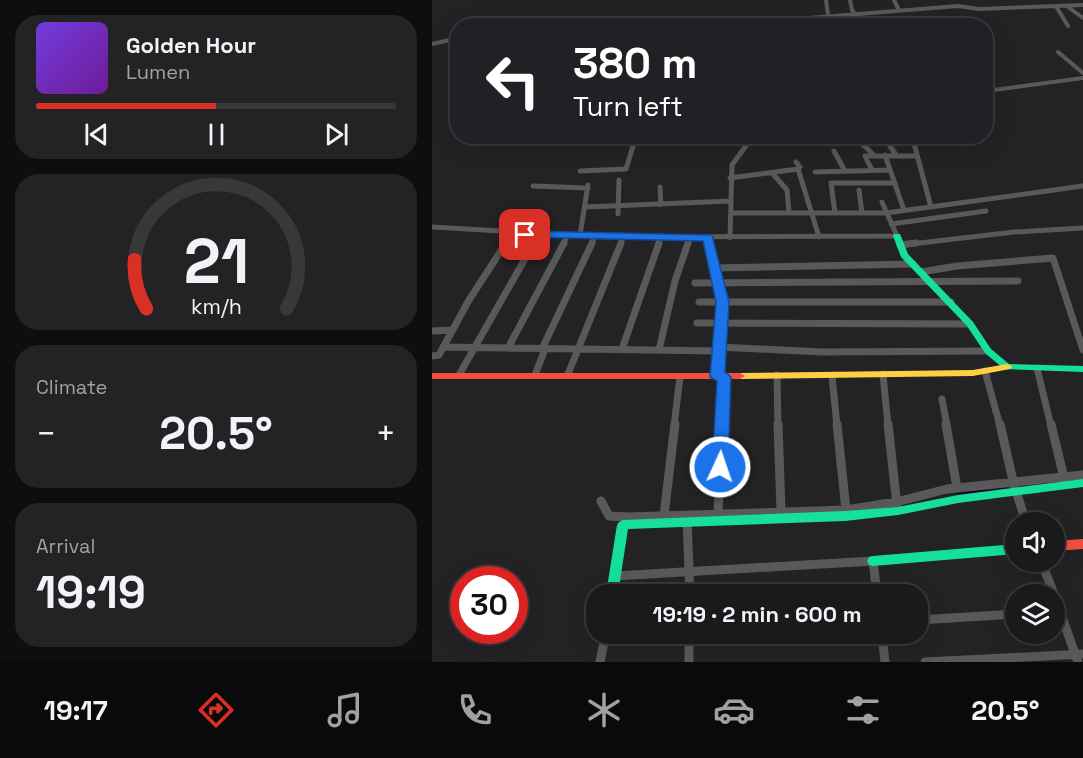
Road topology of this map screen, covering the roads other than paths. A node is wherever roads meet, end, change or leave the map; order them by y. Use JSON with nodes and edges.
{"nodes":[{"id":1,"x":826,"y":0,"type":"edge"},
{"id":2,"x":850,"y":0,"type":"edge"},
{"id":3,"x":894,"y":0,"type":"edge"},
{"id":4,"x":945,"y":0,"type":"edge"},
{"id":5,"x":1074,"y":0,"type":"edge"},
{"id":6,"x":951,"y":6,"type":"junction"},
{"id":7,"x":1082,"y":6,"type":"edge"},
{"id":8,"x":1068,"y":7,"type":"junction"},
{"id":9,"x":1057,"y":8,"type":"junction"},
{"id":10,"x":899,"y":10,"type":"junction"},
{"id":11,"x":855,"y":13,"type":"junction"},
{"id":12,"x":828,"y":15,"type":"junction"},
{"id":13,"x":796,"y":18,"type":"edge"},
{"id":14,"x":858,"y":18,"type":"edge"},
{"id":15,"x":1083,"y":18,"type":"edge"},
{"id":16,"x":1068,"y":26,"type":"dead end"},
{"id":17,"x":450,"y":40,"type":"edge"},
{"id":18,"x":432,"y":44,"type":"edge"},
{"id":19,"x":1058,"y":52,"type":"dead end"},
{"id":20,"x":1083,"y":73,"type":"edge"},
{"id":21,"x":1082,"y":79,"type":"edge"},
{"id":22,"x":993,"y":90,"type":"edge"},
{"id":23,"x":634,"y":144,"type":"edge"},
{"id":24,"x":748,"y":144,"type":"edge"},
{"id":25,"x":862,"y":144,"type":"edge"},
{"id":26,"x":889,"y":144,"type":"edge"},
{"id":27,"x":914,"y":144,"type":"edge"},
{"id":28,"x":834,"y":151,"type":"dead end"},
{"id":29,"x":874,"y":155,"type":"junction"},
{"id":30,"x":885,"y":155,"type":"junction"},
{"id":31,"x":896,"y":155,"type":"junction"},
{"id":32,"x":917,"y":156,"type":"junction"},
{"id":33,"x":872,"y":170,"type":"junction"},
{"id":34,"x":890,"y":170,"type":"junction"},
{"id":35,"x":580,"y":171,"type":"dead end"},
{"id":36,"x":845,"y":171,"type":"junction"},
{"id":37,"x":815,"y":172,"type":"dead end"},
{"id":38,"x":773,"y":174,"type":"junction"},
{"id":39,"x":730,"y":178,"type":"junction"},
{"id":40,"x":619,"y":180,"type":"dead end"},
{"id":41,"x":895,"y":183,"type":"junction"},
{"id":42,"x":533,"y":186,"type":"dead end"},
{"id":43,"x":1083,"y":186,"type":"edge"},
{"id":44,"x":660,"y":187,"type":"dead end"},
{"id":45,"x":859,"y":190,"type":"dead end"},
{"id":46,"x":731,"y":201,"type":"junction"},
{"id":47,"x":882,"y":202,"type":"dead end"},
{"id":48,"x":691,"y":203,"type":"junction"},
{"id":49,"x":661,"y":205,"type":"junction"},
{"id":50,"x":618,"y":206,"type":"junction"},
{"id":51,"x":585,"y":207,"type":"junction"},
{"id":52,"x":931,"y":207,"type":"junction"},
{"id":53,"x":904,"y":210,"type":"junction"},
{"id":54,"x":692,"y":211,"type":"dead end"},
{"id":55,"x":986,"y":211,"type":"dead end"},
{"id":56,"x":789,"y":212,"type":"junction"},
{"id":57,"x":812,"y":212,"type":"junction"},
{"id":58,"x":731,"y":213,"type":"junction"},
{"id":59,"x":835,"y":213,"type":"junction"},
{"id":60,"x":862,"y":213,"type":"junction"},
{"id":61,"x":886,"y":213,"type":"junction"},
{"id":62,"x":618,"y":214,"type":"dead end"},
{"id":63,"x":891,"y":224,"type":"junction"},
{"id":64,"x":432,"y":227,"type":"edge"},
{"id":65,"x":1083,"y":228,"type":"edge"},
{"id":66,"x":512,"y":234,"type":"junction"},
{"id":67,"x":568,"y":235,"type":"junction"},
{"id":68,"x":596,"y":235,"type":"junction"},
{"id":69,"x":624,"y":235,"type":"junction"},
{"id":70,"x":539,"y":236,"type":"junction"},
{"id":71,"x":580,"y":236,"type":"junction"},
{"id":72,"x":661,"y":236,"type":"junction"},
{"id":73,"x":690,"y":237,"type":"junction"},
{"id":74,"x":819,"y":237,"type":"junction"},
{"id":75,"x":708,"y":238,"type":"junction"},
{"id":76,"x":730,"y":238,"type":"junction"},
{"id":77,"x":899,"y":240,"type":"junction"},
{"id":78,"x":913,"y":264,"type":"junction"},
{"id":79,"x":714,"y":268,"type":"junction"},
{"id":80,"x":921,"y":272,"type":"junction"},
{"id":81,"x":1018,"y":281,"type":"dead end"},
{"id":82,"x":695,"y":283,"type":"dead end"},
{"id":83,"x":719,"y":283,"type":"junction"},
{"id":84,"x":932,"y":283,"type":"junction"},
{"id":85,"x":699,"y":302,"type":"dead end"},
{"id":86,"x":723,"y":302,"type":"junction"},
{"id":87,"x":951,"y":302,"type":"junction"},
{"id":88,"x":697,"y":323,"type":"dead end"},
{"id":89,"x":721,"y":324,"type":"junction"},
{"id":90,"x":970,"y":324,"type":"junction"},
{"id":91,"x":452,"y":330,"type":"junction"},
{"id":92,"x":432,"y":331,"type":"edge"},
{"id":93,"x":443,"y":347,"type":"junction"},
{"id":94,"x":476,"y":348,"type":"junction"},
{"id":95,"x":508,"y":348,"type":"junction"},
{"id":96,"x":544,"y":349,"type":"junction"},
{"id":97,"x":719,"y":349,"type":"junction"},
{"id":98,"x":578,"y":350,"type":"junction"},
{"id":99,"x":622,"y":350,"type":"junction"},
{"id":100,"x":659,"y":350,"type":"junction"},
{"id":101,"x":1083,"y":350,"type":"edge"},
{"id":102,"x":988,"y":351,"type":"junction"},
{"id":103,"x":432,"y":356,"type":"edge"},
{"id":104,"x":1007,"y":367,"type":"junction"},
{"id":105,"x":1036,"y":368,"type":"junction"},
{"id":106,"x":1083,"y":369,"type":"edge"},
{"id":107,"x":986,"y":371,"type":"junction"},
{"id":108,"x":883,"y":374,"type":"junction"},
{"id":109,"x":459,"y":375,"type":"junction"},
{"id":110,"x":535,"y":375,"type":"junction"},
{"id":111,"x":568,"y":375,"type":"junction"},
{"id":112,"x":777,"y":375,"type":"junction"},
{"id":113,"x":832,"y":375,"type":"junction"},
{"id":114,"x":434,"y":376,"type":"dead end"},
{"id":115,"x":680,"y":377,"type":"junction"},
{"id":116,"x":721,"y":377,"type":"junction"},
{"id":117,"x":942,"y":399,"type":"dead end"},
{"id":118,"x":1083,"y":475,"type":"edge"},
{"id":119,"x":1064,"y":478,"type":"junction"},
{"id":120,"x":1083,"y":483,"type":"edge"},
{"id":121,"x":957,"y":488,"type":"junction"},
{"id":122,"x":1013,"y":488,"type":"junction"},
{"id":123,"x":601,"y":501,"type":"dead end"},
{"id":124,"x":897,"y":507,"type":"junction"},
{"id":125,"x":846,"y":510,"type":"junction"},
{"id":126,"x":782,"y":511,"type":"junction"},
{"id":127,"x":1022,"y":512,"type":"edge"},
{"id":128,"x":718,"y":513,"type":"junction"},
{"id":129,"x":664,"y":515,"type":"junction"},
{"id":130,"x":687,"y":520,"type":"junction"},
{"id":131,"x":1083,"y":544,"type":"edge"},
{"id":132,"x":1065,"y":545,"type":"edge"},
{"id":133,"x":1005,"y":550,"type":"edge"},
{"id":134,"x":873,"y":561,"type":"junction"},
{"id":135,"x":690,"y":573,"type":"junction"},
{"id":136,"x":615,"y":576,"type":"junction"},
{"id":137,"x":614,"y":584,"type":"edge"},
{"id":138,"x":690,"y":584,"type":"edge"},
{"id":139,"x":876,"y":584,"type":"edge"},
{"id":140,"x":1005,"y":615,"type":"edge"},
{"id":141,"x":928,"y":619,"type":"edge"},
{"id":142,"x":1065,"y":627,"type":"edge"},
{"id":143,"x":604,"y":644,"type":"edge"},
{"id":144,"x":689,"y":644,"type":"edge"},
{"id":145,"x":883,"y":644,"type":"edge"},
{"id":146,"x":1079,"y":657,"type":"edge"},
{"id":147,"x":600,"y":662,"type":"edge"},
{"id":148,"x":689,"y":662,"type":"edge"},
{"id":149,"x":885,"y":662,"type":"edge"},
{"id":150,"x":925,"y":662,"type":"edge"}],
"edges":[{"from":1,"to":12,"type":"street"},
{"from":2,"to":11,"type":"street"},
{"from":3,"to":10,"type":"street"},
{"from":4,"to":6,"type":"street"},
{"from":5,"to":7,"type":"street"},
{"from":6,"to":9,"type":"street"},
{"from":6,"to":10,"type":"street"},
{"from":7,"to":8,"type":"street"},
{"from":8,"to":9,"type":"street"},
{"from":8,"to":15,"type":"street"},
{"from":9,"to":16,"type":"street"},
{"from":10,"to":11,"type":"street"},
{"from":11,"to":12,"type":"street"},
{"from":11,"to":14,"type":"street"},
{"from":12,"to":13,"type":"street"},
{"from":17,"to":18,"type":"street"},
{"from":19,"to":20,"type":"street"},
{"from":21,"to":22,"type":"street"},
{"from":23,"to":35,"type":"street"},
{"from":24,"to":39,"type":"street"},
{"from":25,"to":29,"type":"street"},
{"from":26,"to":31,"type":"street"},
{"from":27,"to":32,"type":"street"},
{"from":28,"to":36,"type":"street"},
{"from":29,"to":30,"type":"street"},
{"from":29,"to":33,"type":"street"},
{"from":30,"to":31,"type":"street"},
{"from":30,"to":34,"type":"street"},
{"from":31,"to":32,"type":"street"},
{"from":32,"to":52,"type":"street"},
{"from":33,"to":34,"type":"street"},
{"from":33,"to":36,"type":"street"},
{"from":34,"to":41,"type":"street"},
{"from":36,"to":37,"type":"street"},
{"from":38,"to":39,"type":"street"},
{"from":38,"to":56,"type":"street"},
{"from":38,"to":57,"type":"street"},
{"from":39,"to":46,"type":"street"},
{"from":40,"to":50,"type":"street"},
{"from":41,"to":53,"type":"street"},
{"from":41,"to":59,"type":"street"},
{"from":42,"to":51,"type":"street"},
{"from":43,"to":52,"type":"street"},
{"from":44,"to":49,"type":"street"},
{"from":45,"to":60,"type":"street"},
{"from":46,"to":48,"type":"street"},
{"from":46,"to":58,"type":"street"},
{"from":47,"to":61,"type":"street"},
{"from":48,"to":49,"type":"street"},
{"from":48,"to":54,"type":"street"},
{"from":49,"to":50,"type":"street"},
{"from":50,"to":51,"type":"street"},
{"from":50,"to":62,"type":"street"},
{"from":51,"to":71,"type":"street"},
{"from":52,"to":53,"type":"street"},
{"from":53,"to":61,"type":"street"},
{"from":55,"to":63,"type":"street"},
{"from":56,"to":57,"type":"street"},
{"from":56,"to":58,"type":"street"},
{"from":57,"to":59,"type":"street"},
{"from":57,"to":74,"type":"street"},
{"from":58,"to":76,"type":"street"},
{"from":59,"to":60,"type":"street"},
{"from":60,"to":61,"type":"street"},
{"from":61,"to":63,"type":"street"},
{"from":63,"to":77,"type":"street"},
{"from":64,"to":66,"type":"street"},
{"from":65,"to":77,"type":"street"},
{"from":66,"to":70,"type":"street"},
{"from":66,"to":91,"type":"street"},
{"from":67,"to":70,"type":"street"},
{"from":67,"to":71,"type":"street"},
{"from":67,"to":95,"type":"street"},
{"from":68,"to":69,"type":"street"},
{"from":68,"to":71,"type":"street"},
{"from":68,"to":96,"type":"street"},
{"from":69,"to":72,"type":"street"},
{"from":69,"to":98,"type":"street"},
{"from":70,"to":94,"type":"street"},
{"from":72,"to":73,"type":"street"},
{"from":72,"to":99,"type":"street"},
{"from":73,"to":75,"type":"street"},
{"from":73,"to":100,"type":"street"},
{"from":74,"to":76,"type":"street"},
{"from":74,"to":77,"type":"street"},
{"from":75,"to":76,"type":"street"},
{"from":75,"to":79,"type":"street"},
{"from":77,"to":78,"type":"street"},
{"from":78,"to":79,"type":"street"},
{"from":78,"to":80,"type":"street"},
{"from":79,"to":83,"type":"street"},
{"from":80,"to":84,"type":"street"},
{"from":80,"to":101,"type":"street"},
{"from":81,"to":84,"type":"street"},
{"from":82,"to":83,"type":"street"},
{"from":83,"to":84,"type":"street"},
{"from":83,"to":86,"type":"street"},
{"from":84,"to":87,"type":"street"},
{"from":85,"to":86,"type":"street"},
{"from":86,"to":87,"type":"street"},
{"from":86,"to":89,"type":"street"},
{"from":87,"to":90,"type":"street"},
{"from":88,"to":89,"type":"street"},
{"from":89,"to":90,"type":"street"},
{"from":89,"to":97,"type":"street"},
{"from":90,"to":102,"type":"street"},
{"from":91,"to":92,"type":"street"},
{"from":91,"to":93,"type":"street"},
{"from":93,"to":94,"type":"street"},
{"from":93,"to":103,"type":"street"},
{"from":94,"to":95,"type":"street"},
{"from":94,"to":109,"type":"street"},
{"from":95,"to":96,"type":"street"},
{"from":96,"to":98,"type":"street"},
{"from":96,"to":110,"type":"street"},
{"from":97,"to":100,"type":"street"},
{"from":97,"to":102,"type":"street"},
{"from":97,"to":116,"type":"street"},
{"from":98,"to":99,"type":"street"},
{"from":98,"to":111,"type":"street"},
{"from":99,"to":100,"type":"street"},
{"from":102,"to":104,"type":"street"},
{"from":104,"to":105,"type":"street"},
{"from":104,"to":107,"type":"street"},
{"from":105,"to":106,"type":"street"},
{"from":105,"to":119,"type":"street"},
{"from":107,"to":108,"type":"street"},
{"from":107,"to":122,"type":"street"},
{"from":108,"to":113,"type":"street"},
{"from":108,"to":124,"type":"street"},
{"from":109,"to":110,"type":"street"},
{"from":109,"to":114,"type":"street"},
{"from":110,"to":111,"type":"street"},
{"from":111,"to":115,"type":"street"},
{"from":112,"to":113,"type":"street"},
{"from":112,"to":116,"type":"street"},
{"from":112,"to":126,"type":"street"},
{"from":113,"to":125,"type":"street"},
{"from":115,"to":116,"type":"street"},
{"from":115,"to":129,"type":"street"},
{"from":116,"to":128,"type":"street"},
{"from":117,"to":121,"type":"street"},
{"from":118,"to":119,"type":"street"},
{"from":119,"to":122,"type":"street"},
{"from":120,"to":122,"type":"street"},
{"from":121,"to":122,"type":"street"},
{"from":121,"to":124,"type":"street"},
{"from":122,"to":124,"type":"street"},
{"from":122,"to":127,"type":"street"},
{"from":123,"to":129,"type":"street"},
{"from":124,"to":125,"type":"street"},
{"from":124,"to":130,"type":"street"},
{"from":125,"to":126,"type":"street"},
{"from":126,"to":128,"type":"street"},
{"from":128,"to":129,"type":"street"},
{"from":130,"to":135,"type":"street"},
{"from":130,"to":136,"type":"street"},
{"from":131,"to":132,"type":"street"},
{"from":133,"to":134,"type":"street"},
{"from":134,"to":135,"type":"street"},
{"from":134,"to":139,"type":"street"},
{"from":135,"to":136,"type":"street"},
{"from":135,"to":138,"type":"street"},
{"from":136,"to":137,"type":"street"},
{"from":140,"to":141,"type":"street"},
{"from":142,"to":146,"type":"street"},
{"from":143,"to":147,"type":"street"},
{"from":144,"to":148,"type":"street"},
{"from":145,"to":149,"type":"street"},
{"from":146,"to":150,"type":"street"}]}
